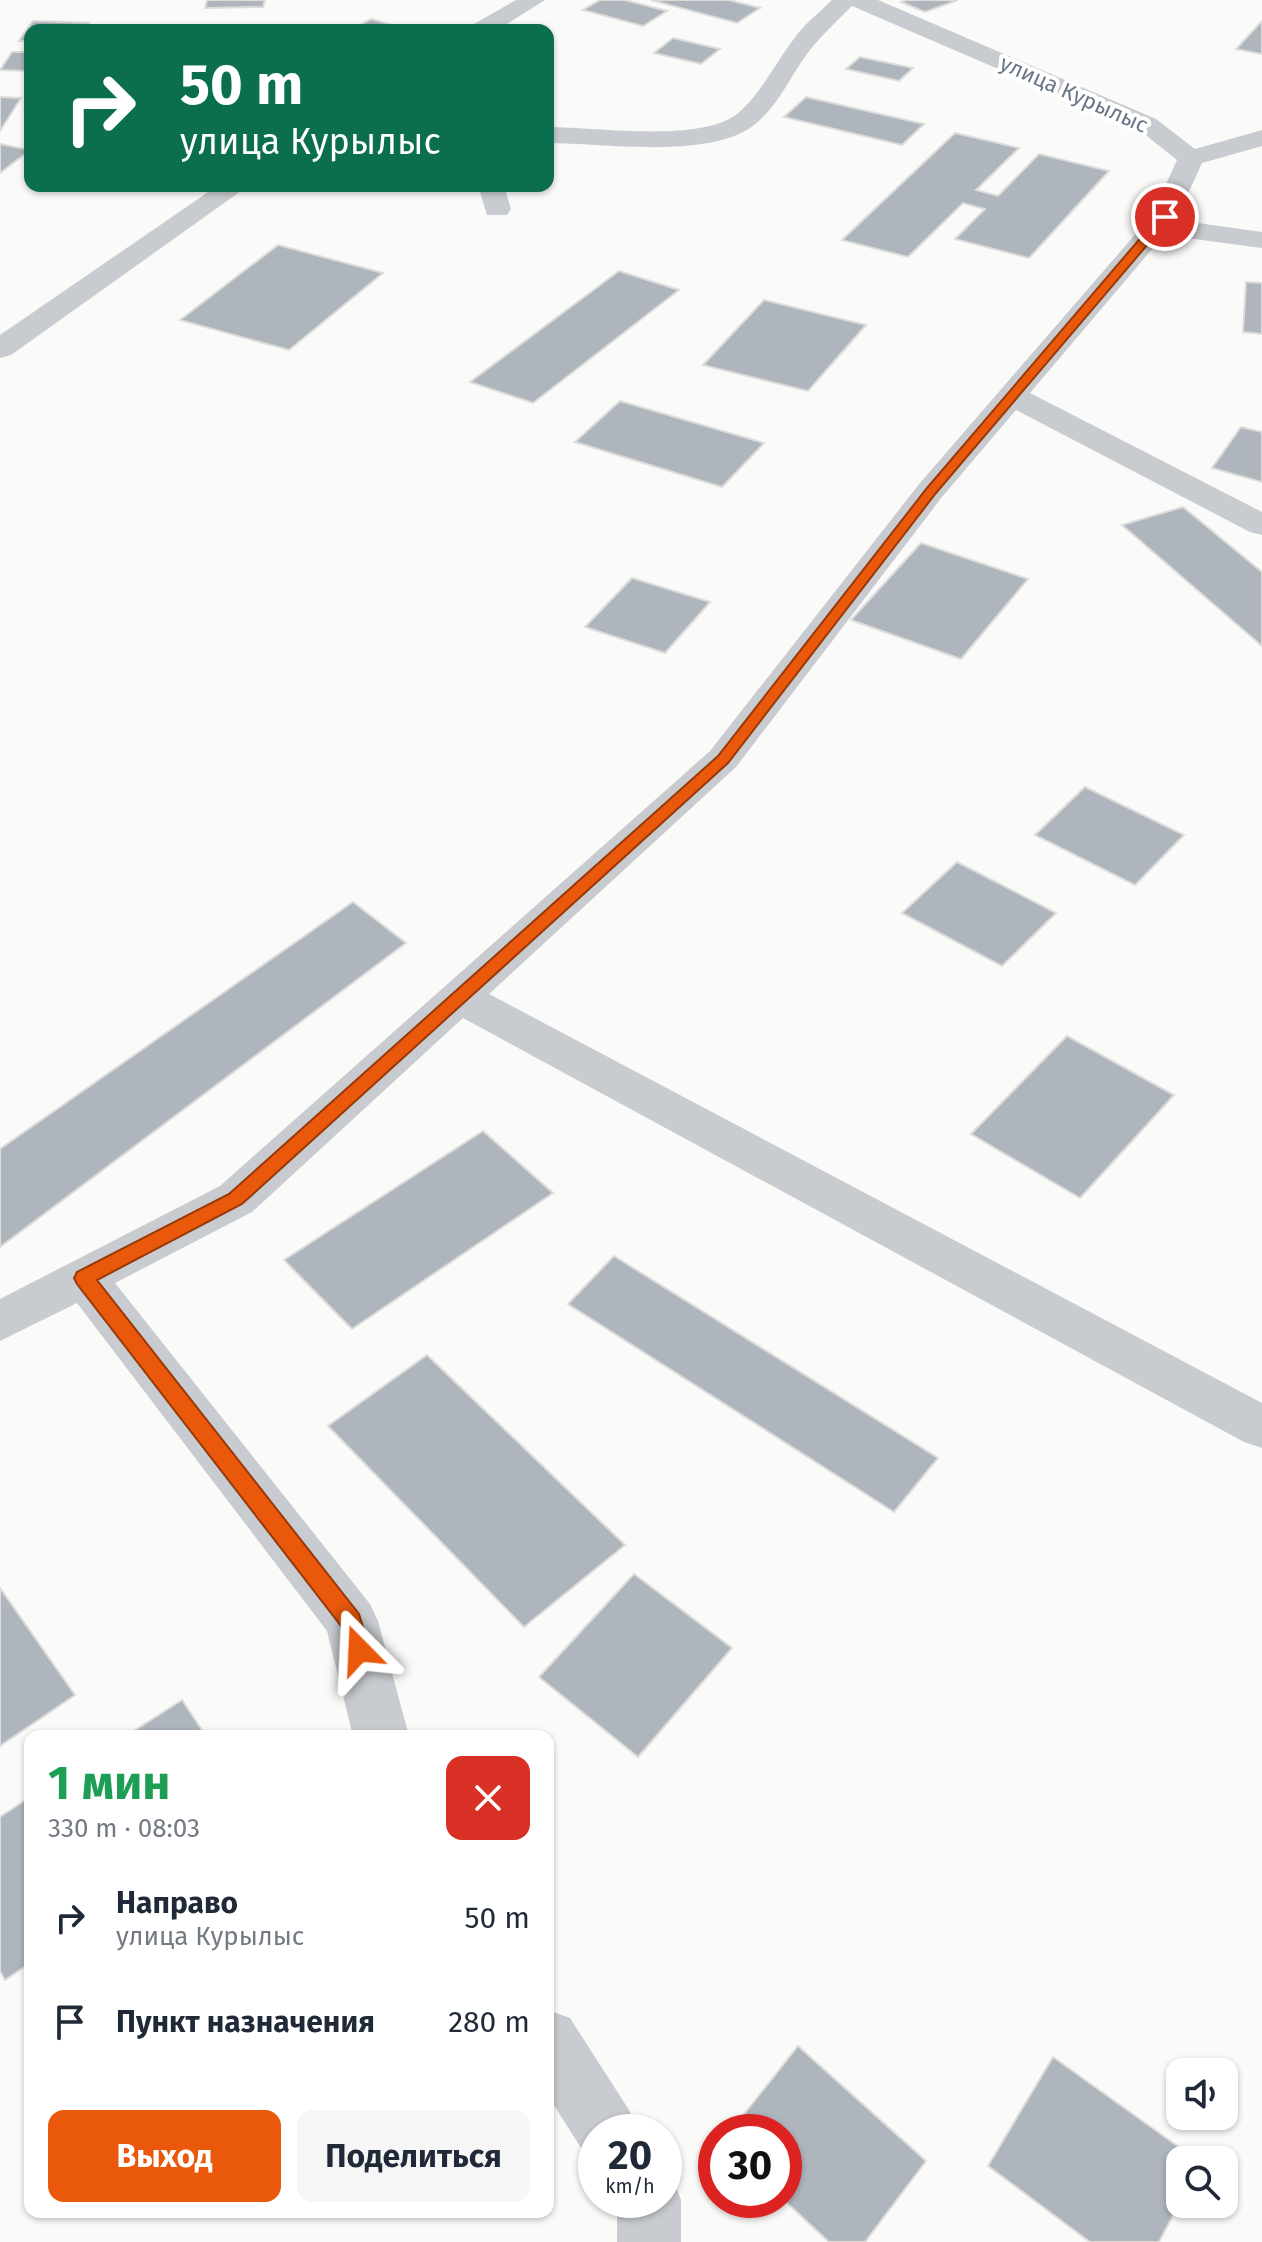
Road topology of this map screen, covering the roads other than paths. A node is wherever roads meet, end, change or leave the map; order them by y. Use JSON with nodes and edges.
{"nodes":[{"id":1,"x":533,"y":0,"type":"edge"},
{"id":2,"x":845,"y":0,"type":"edge"},
{"id":3,"x":858,"y":0,"type":"edge"},
{"id":4,"x":491,"y":24,"type":"edge"},
{"id":5,"x":554,"y":135,"type":"edge"},
{"id":6,"x":1262,"y":138,"type":"edge"},
{"id":7,"x":1191,"y":158,"type":"junction"},
{"id":8,"x":226,"y":192,"type":"edge"},
{"id":9,"x":1157,"y":226,"type":"junction"},
{"id":10,"x":1262,"y":240,"type":"edge"},
{"id":11,"x":0,"y":349,"type":"edge"},
{"id":12,"x":1012,"y":396,"type":"junction"},
{"id":13,"x":1262,"y":525,"type":"edge"},
{"id":14,"x":459,"y":997,"type":"junction"},
{"id":15,"x":84,"y":1278,"type":"junction"},
{"id":16,"x":0,"y":1321,"type":"edge"},
{"id":17,"x":1262,"y":1427,"type":"edge"},
{"id":18,"x":379,"y":1730,"type":"edge"},
{"id":19,"x":554,"y":2049,"type":"edge"},
{"id":20,"x":595,"y":2114,"type":"edge"},
{"id":21,"x":649,"y":2218,"type":"edge"},
{"id":22,"x":649,"y":2242,"type":"edge"}],
"edges":[{"from":1,"to":4,"type":"street"},
{"from":2,"to":5,"type":"street"},
{"from":3,"to":7,"type":"street","name":"улица Курылыс"},
{"from":6,"to":7,"type":"street"},
{"from":7,"to":9,"type":"street"},
{"from":8,"to":11,"type":"street"},
{"from":9,"to":10,"type":"street"},
{"from":9,"to":12,"type":"street"},
{"from":12,"to":13,"type":"street"},
{"from":12,"to":14,"type":"street"},
{"from":14,"to":15,"type":"street"},
{"from":14,"to":17,"type":"street"},
{"from":15,"to":16,"type":"street"},
{"from":15,"to":18,"type":"street"},
{"from":19,"to":20,"type":"street"},
{"from":21,"to":22,"type":"street"}]}
